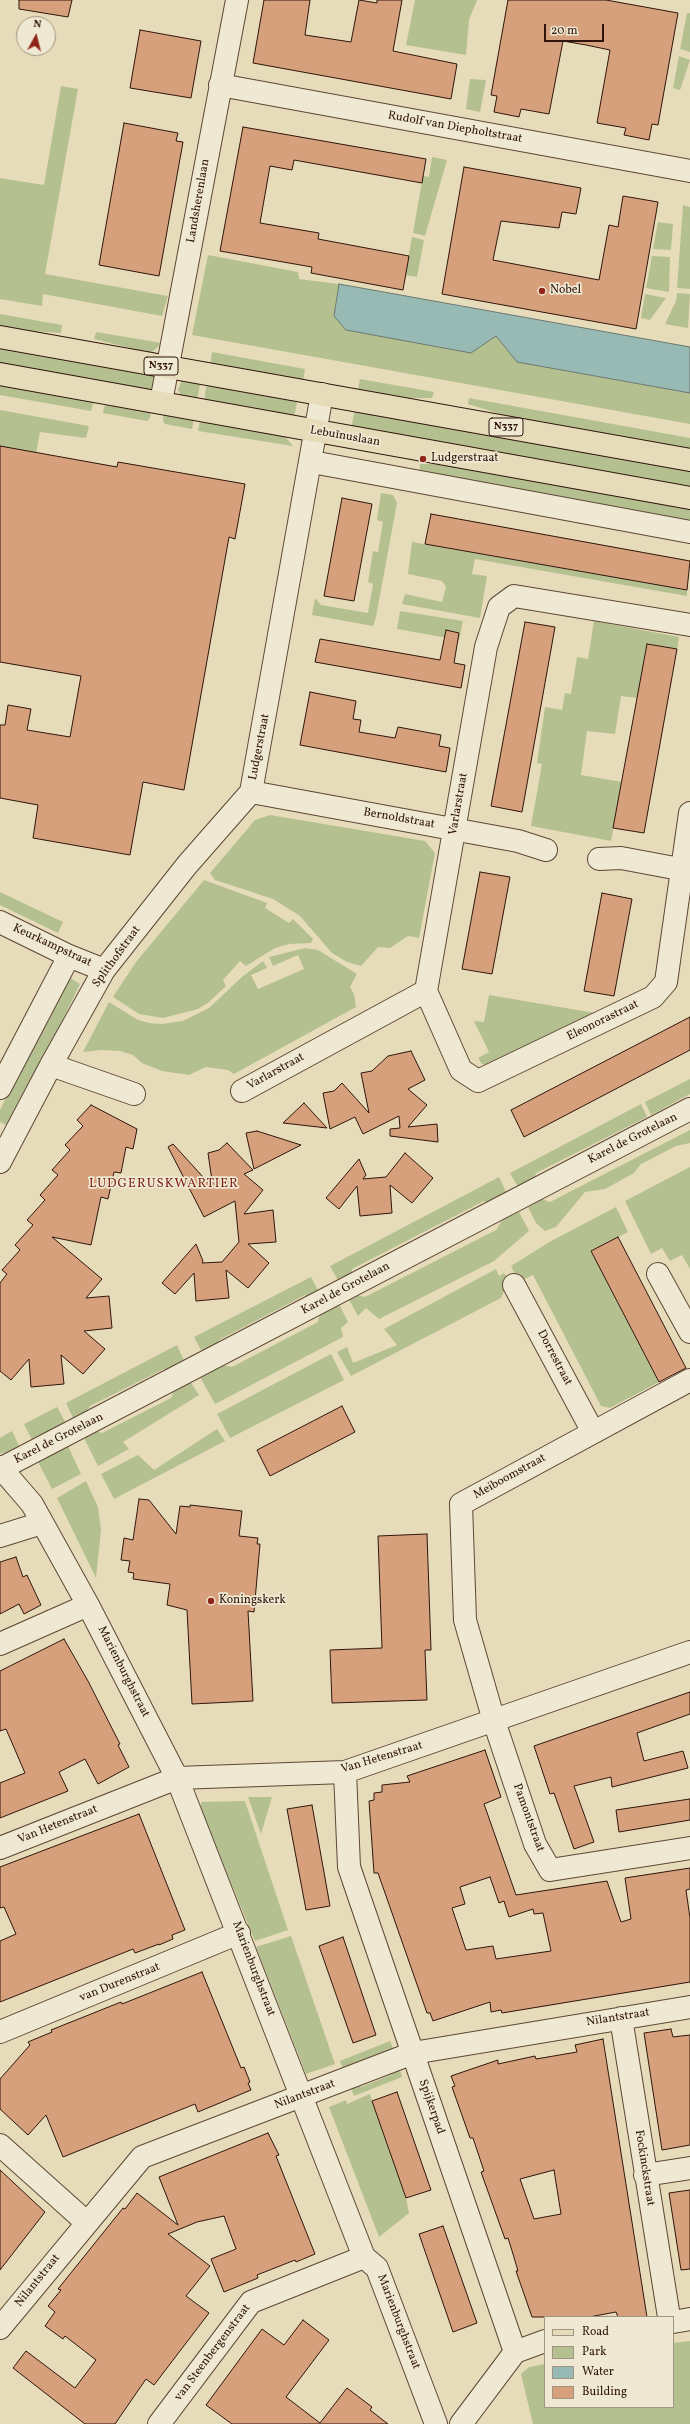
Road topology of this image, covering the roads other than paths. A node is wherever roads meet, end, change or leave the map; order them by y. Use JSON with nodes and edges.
{"nodes":[{"id":1,"x":237,"y":0,"type":"edge"},
{"id":2,"x":220,"y":85,"type":"junction"},
{"id":3,"x":690,"y":171,"type":"edge"},
{"id":4,"x":0,"y":337,"type":"edge"},
{"id":5,"x":169,"y":367,"type":"junction"},
{"id":6,"x":0,"y":374,"type":"edge"},
{"id":7,"x":322,"y":394,"type":"junction"},
{"id":8,"x":161,"y":402,"type":"junction"},
{"id":9,"x":316,"y":432,"type":"junction"},
{"id":10,"x":690,"y":460,"type":"edge"},
{"id":11,"x":312,"y":462,"type":"junction"},
{"id":12,"x":690,"y":498,"type":"edge"},
{"id":13,"x":690,"y":532,"type":"edge"},
{"id":14,"x":690,"y":625,"type":"edge"},
{"id":15,"x":251,"y":792,"type":"junction"},
{"id":16,"x":690,"y":813,"type":"edge"},
{"id":17,"x":455,"y":829,"type":"junction"},
{"id":18,"x":546,"y":850,"type":"dead end"},
{"id":19,"x":599,"y":858,"type":"dead end"},
{"id":20,"x":686,"y":870,"type":"edge"},
{"id":21,"x":0,"y":922,"type":"edge"},
{"id":22,"x":69,"y":956,"type":"junction"},
{"id":23,"x":104,"y":970,"type":"junction"},
{"id":24,"x":426,"y":991,"type":"junction"},
{"id":25,"x":50,"y":1065,"type":"junction"},
{"id":26,"x":0,"y":1088,"type":"edge"},
{"id":27,"x":242,"y":1091,"type":"dead end"},
{"id":28,"x":134,"y":1094,"type":"dead end"},
{"id":29,"x":690,"y":1109,"type":"edge"},
{"id":30,"x":1,"y":1156,"type":"edge"},
{"id":31,"x":658,"y":1274,"type":"dead end"},
{"id":32,"x":514,"y":1284,"type":"dead end"},
{"id":33,"x":690,"y":1332,"type":"edge"},
{"id":34,"x":690,"y":1380,"type":"edge"},
{"id":35,"x":593,"y":1432,"type":"junction"},
{"id":36,"x":1,"y":1468,"type":"edge"},
{"id":37,"x":42,"y":1524,"type":"junction"},
{"id":38,"x":0,"y":1536,"type":"edge"},
{"id":39,"x":88,"y":1605,"type":"junction"},
{"id":40,"x":0,"y":1644,"type":"edge"},
{"id":41,"x":690,"y":1652,"type":"edge"},
{"id":42,"x":494,"y":1721,"type":"junction"},
{"id":43,"x":345,"y":1772,"type":"junction"},
{"id":44,"x":177,"y":1778,"type":"junction"},
{"id":45,"x":0,"y":1848,"type":"edge"},
{"id":46,"x":690,"y":1848,"type":"edge"},
{"id":47,"x":239,"y":1933,"type":"junction"},
{"id":48,"x":690,"y":2006,"type":"edge"},
{"id":49,"x":621,"y":2018,"type":"junction"},
{"id":50,"x":0,"y":2032,"type":"edge"},
{"id":51,"x":413,"y":2053,"type":"junction"},
{"id":52,"x":302,"y":2096,"type":"junction"},
{"id":53,"x":0,"y":2145,"type":"edge"},
{"id":54,"x":690,"y":2168,"type":"edge"},
{"id":55,"x":645,"y":2175,"type":"junction"},
{"id":56,"x":86,"y":2222,"type":"junction"},
{"id":57,"x":364,"y":2257,"type":"junction"},
{"id":58,"x":669,"y":2316,"type":"edge"},
{"id":59,"x":690,"y":2319,"type":"edge"},
{"id":60,"x":674,"y":2322,"type":"edge"},
{"id":61,"x":0,"y":2328,"type":"edge"},
{"id":62,"x":544,"y":2341,"type":"edge"},
{"id":63,"x":514,"y":2352,"type":"junction"},
{"id":64,"x":159,"y":2424,"type":"edge"},
{"id":65,"x":436,"y":2424,"type":"edge"},
{"id":66,"x":461,"y":2424,"type":"edge"}],
"edges":[{"from":1,"to":2,"type":"street","name":"Landsherenlaan"},
{"from":2,"to":3,"type":"street","name":"Rudolf van Diepholtstraat"},
{"from":2,"to":5,"type":"street","name":"Landsherenlaan"},
{"from":4,"to":5,"type":"main road","number":"N337"},
{"from":5,"to":7,"type":"main road","number":"N337"},
{"from":5,"to":8,"type":"street","name":"Landsherenlaan"},
{"from":6,"to":8,"type":"main road","name":"Lebuïnuslaan"},
{"from":7,"to":9,"type":"street","name":"Ludgerstraat"},
{"from":7,"to":10,"type":"main road","number":"N337"},
{"from":8,"to":9,"type":"main road","name":"Lebuïnuslaan"},
{"from":9,"to":11,"type":"street","name":"Ludgerstraat"},
{"from":9,"to":12,"type":"main road","name":"Lebuïnuslaan"},
{"from":11,"to":13,"type":"street"},
{"from":11,"to":15,"type":"street","name":"Ludgerstraat"},
{"from":14,"to":17,"type":"street","name":"Varlarstraat"},
{"from":15,"to":17,"type":"street","name":"Bernoldstraat"},
{"from":15,"to":23,"type":"street","name":"Splithofstraat"},
{"from":16,"to":20,"type":"street","name":"Eleonorastraat"},
{"from":17,"to":18,"type":"street","name":"Bernoldstraat"},
{"from":17,"to":24,"type":"street","name":"Varlarstraat"},
{"from":19,"to":20,"type":"street"},
{"from":20,"to":24,"type":"street","name":"Eleonorastraat"},
{"from":21,"to":22,"type":"street","name":"Keurkampstraat"},
{"from":22,"to":23,"type":"street","name":"Keurkampstraat"},
{"from":22,"to":26,"type":"street"},
{"from":23,"to":25,"type":"street","name":"Splithofstraat"},
{"from":24,"to":27,"type":"street","name":"Varlarstraat"},
{"from":25,"to":28,"type":"street"},
{"from":25,"to":30,"type":"street","name":"Splithofstraat"},
{"from":29,"to":36,"type":"street","name":"Karel de Grotelaan"},
{"from":31,"to":33,"type":"street"},
{"from":32,"to":35,"type":"street","name":"Dorrestraat"},
{"from":34,"to":35,"type":"street","name":"Meiboomstraat"},
{"from":35,"to":42,"type":"street","name":"Meiboomstraat"},
{"from":36,"to":37,"type":"street","name":"Marienburghstraat"},
{"from":37,"to":38,"type":"street"},
{"from":37,"to":39,"type":"street","name":"Marienburghstraat"},
{"from":39,"to":40,"type":"street"},
{"from":39,"to":44,"type":"street","name":"Marienburghstraat"},
{"from":41,"to":42,"type":"street","name":"Van Hetenstraat"},
{"from":42,"to":43,"type":"street","name":"Van Hetenstraat"},
{"from":42,"to":46,"type":"street","name":"Pamontstraat"},
{"from":43,"to":44,"type":"street","name":"Van Hetenstraat"},
{"from":43,"to":51,"type":"street","name":"Spijkerpad"},
{"from":44,"to":45,"type":"street","name":"Van Hetenstraat"},
{"from":44,"to":47,"type":"street","name":"Marienburghstraat"},
{"from":47,"to":50,"type":"street","name":"van Durenstraat"},
{"from":47,"to":52,"type":"street","name":"Marienburghstraat"},
{"from":48,"to":49,"type":"street","name":"Nilantstraat"},
{"from":49,"to":51,"type":"street","name":"Nilantstraat"},
{"from":49,"to":55,"type":"street","name":"Fockinckstraat"},
{"from":51,"to":52,"type":"street","name":"Nilantstraat"},
{"from":51,"to":63,"type":"street","name":"Spijkerpad"},
{"from":52,"to":56,"type":"street","name":"Nilantstraat"},
{"from":52,"to":57,"type":"street","name":"Marienburghstraat"},
{"from":53,"to":56,"type":"street"},
{"from":54,"to":55,"type":"street"},
{"from":55,"to":58,"type":"street","name":"Fockinckstraat"},
{"from":56,"to":61,"type":"street","name":"Nilantstraat"},
{"from":57,"to":64,"type":"street","name":"van Steenbergenstraat"},
{"from":57,"to":65,"type":"street","name":"Marienburghstraat"},
{"from":59,"to":60,"type":"street"},
{"from":62,"to":63,"type":"street"},
{"from":63,"to":66,"type":"street"}]}
